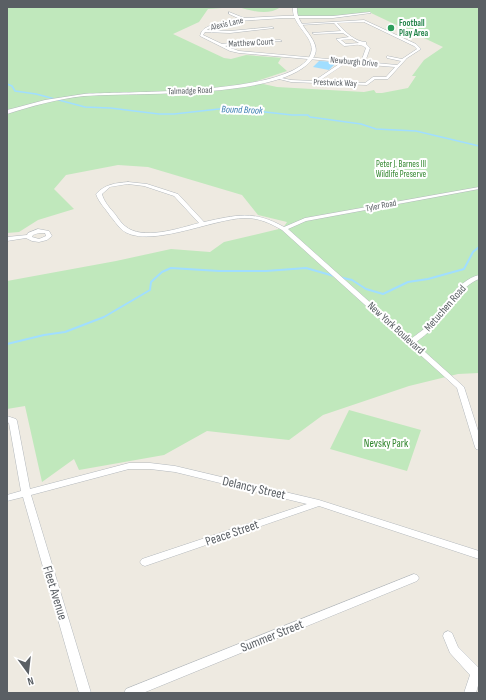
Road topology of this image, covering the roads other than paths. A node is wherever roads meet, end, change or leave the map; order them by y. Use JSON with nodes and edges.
{"nodes":[{"id":1,"x":295,"y":7,"type":"edge"},
{"id":2,"x":230,"y":13,"type":"dead end"},
{"id":3,"x":370,"y":13,"type":"dead end"},
{"id":4,"x":295,"y":17,"type":"junction"},
{"id":5,"x":243,"y":19,"type":"junction"},
{"id":6,"x":335,"y":23,"type":"junction"},
{"id":7,"x":300,"y":24,"type":"junction"},
{"id":8,"x":272,"y":28,"type":"dead end"},
{"id":9,"x":202,"y":31,"type":"junction"},
{"id":10,"x":344,"y":32,"type":"junction"},
{"id":11,"x":314,"y":33,"type":"dead end"},
{"id":12,"x":354,"y":38,"type":"junction"},
{"id":13,"x":280,"y":41,"type":"dead end"},
{"id":14,"x":364,"y":43,"type":"junction"},
{"id":15,"x":222,"y":45,"type":"junction"},
{"id":16,"x":388,"y":57,"type":"dead end"},
{"id":17,"x":311,"y":58,"type":"junction"},
{"id":18,"x":402,"y":60,"type":"junction"},
{"id":19,"x":346,"y":61,"type":"junction"},
{"id":20,"x":363,"y":62,"type":"junction"},
{"id":21,"x":386,"y":65,"type":"junction"},
{"id":22,"x":397,"y":66,"type":"junction"},
{"id":23,"x":381,"y":70,"type":"dead end"},
{"id":24,"x":378,"y":74,"type":"dead end"},
{"id":25,"x":277,"y":78,"type":"junction"},
{"id":26,"x":374,"y":78,"type":"junction"},
{"id":27,"x":315,"y":82,"type":"junction"},
{"id":28,"x":7,"y":112,"type":"edge"},
{"id":29,"x":479,"y":188,"type":"edge"},
{"id":30,"x":203,"y":224,"type":"junction"},
{"id":31,"x":284,"y":228,"type":"junction"},
{"id":32,"x":29,"y":236,"type":"dead end"},
{"id":33,"x":7,"y":239,"type":"edge"},
{"id":34,"x":479,"y":277,"type":"edge"},
{"id":35,"x":411,"y":342,"type":"junction"},
{"id":36,"x":7,"y":419,"type":"edge"},
{"id":37,"x":479,"y":447,"type":"edge"},
{"id":38,"x":26,"y":492,"type":"junction"},
{"id":39,"x":7,"y":498,"type":"edge"},
{"id":40,"x":319,"y":503,"type":"junction"},
{"id":41,"x":479,"y":555,"type":"edge"},
{"id":42,"x":145,"y":562,"type":"dead end"},
{"id":43,"x":414,"y":578,"type":"dead end"},
{"id":44,"x":448,"y":636,"type":"dead end"},
{"id":45,"x":477,"y":675,"type":"edge"},
{"id":46,"x":85,"y":693,"type":"edge"},
{"id":47,"x":130,"y":693,"type":"edge"},
{"id":48,"x":470,"y":693,"type":"edge"}],
"edges":[{"from":1,"to":4,"type":"street"},
{"from":2,"to":5,"type":"street"},
{"from":3,"to":4,"type":"street","name":"Alexis Lane"},
{"from":4,"to":5,"type":"street","name":"Alexis Lane"},
{"from":4,"to":7,"type":"street"},
{"from":5,"to":9,"type":"street","name":"Alexis Lane"},
{"from":6,"to":7,"type":"street","name":"Prestwick Way"},
{"from":6,"to":10,"type":"street"},
{"from":6,"to":18,"type":"street","name":"Prestwick Way"},
{"from":7,"to":17,"type":"street"},
{"from":8,"to":9,"type":"street"},
{"from":9,"to":15,"type":"street","name":"Alexis Lane"},
{"from":10,"to":11,"type":"street"},
{"from":10,"to":12,"type":"street"},
{"from":12,"to":14,"type":"street"},
{"from":12,"to":14,"type":"street"},
{"from":13,"to":15,"type":"street","name":"Matthew Court"},
{"from":14,"to":20,"type":"street"},
{"from":15,"to":17,"type":"street","name":"Alexis Lane"},
{"from":16,"to":18,"type":"street"},
{"from":17,"to":19,"type":"street","name":"Newburgh Drive"},
{"from":17,"to":25,"type":"street","name":"Talmadge Road"},
{"from":18,"to":22,"type":"street","name":"Prestwick Way"},
{"from":19,"to":20,"type":"street","name":"Newburgh Drive"},
{"from":19,"to":27,"type":"street"},
{"from":20,"to":21,"type":"street","name":"Newburgh Drive"},
{"from":21,"to":22,"type":"street","name":"Newburgh Drive"},
{"from":21,"to":23,"type":"street"},
{"from":22,"to":26,"type":"street","name":"Prestwick Way"},
{"from":24,"to":26,"type":"street"},
{"from":25,"to":27,"type":"street","name":"Prestwick Way"},
{"from":25,"to":28,"type":"street","name":"Talmadge Road"},
{"from":26,"to":27,"type":"street","name":"Prestwick Way"},
{"from":29,"to":31,"type":"street","name":"Tyler Road"},
{"from":30,"to":30,"type":"street","name":"New York Boulevard"},
{"from":30,"to":31,"type":"street","name":"New York Boulevard"},
{"from":31,"to":35,"type":"street","name":"New York Boulevard"},
{"from":32,"to":33,"type":"street"},
{"from":34,"to":35,"type":"street","name":"Metuchen Road"},
{"from":35,"to":37,"type":"street","name":"New York Boulevard"},
{"from":36,"to":38,"type":"street","name":"Fleet Avenue"},
{"from":38,"to":39,"type":"street","name":"Delancy Street"},
{"from":38,"to":40,"type":"street","name":"Delancy Street"},
{"from":38,"to":46,"type":"street","name":"Fleet Avenue"},
{"from":40,"to":41,"type":"street","name":"Delancy Street"},
{"from":40,"to":42,"type":"street","name":"Peace Street"},
{"from":43,"to":47,"type":"street","name":"Summer Street"},
{"from":44,"to":45,"type":"street"},
{"from":45,"to":48,"type":"street"}]}
